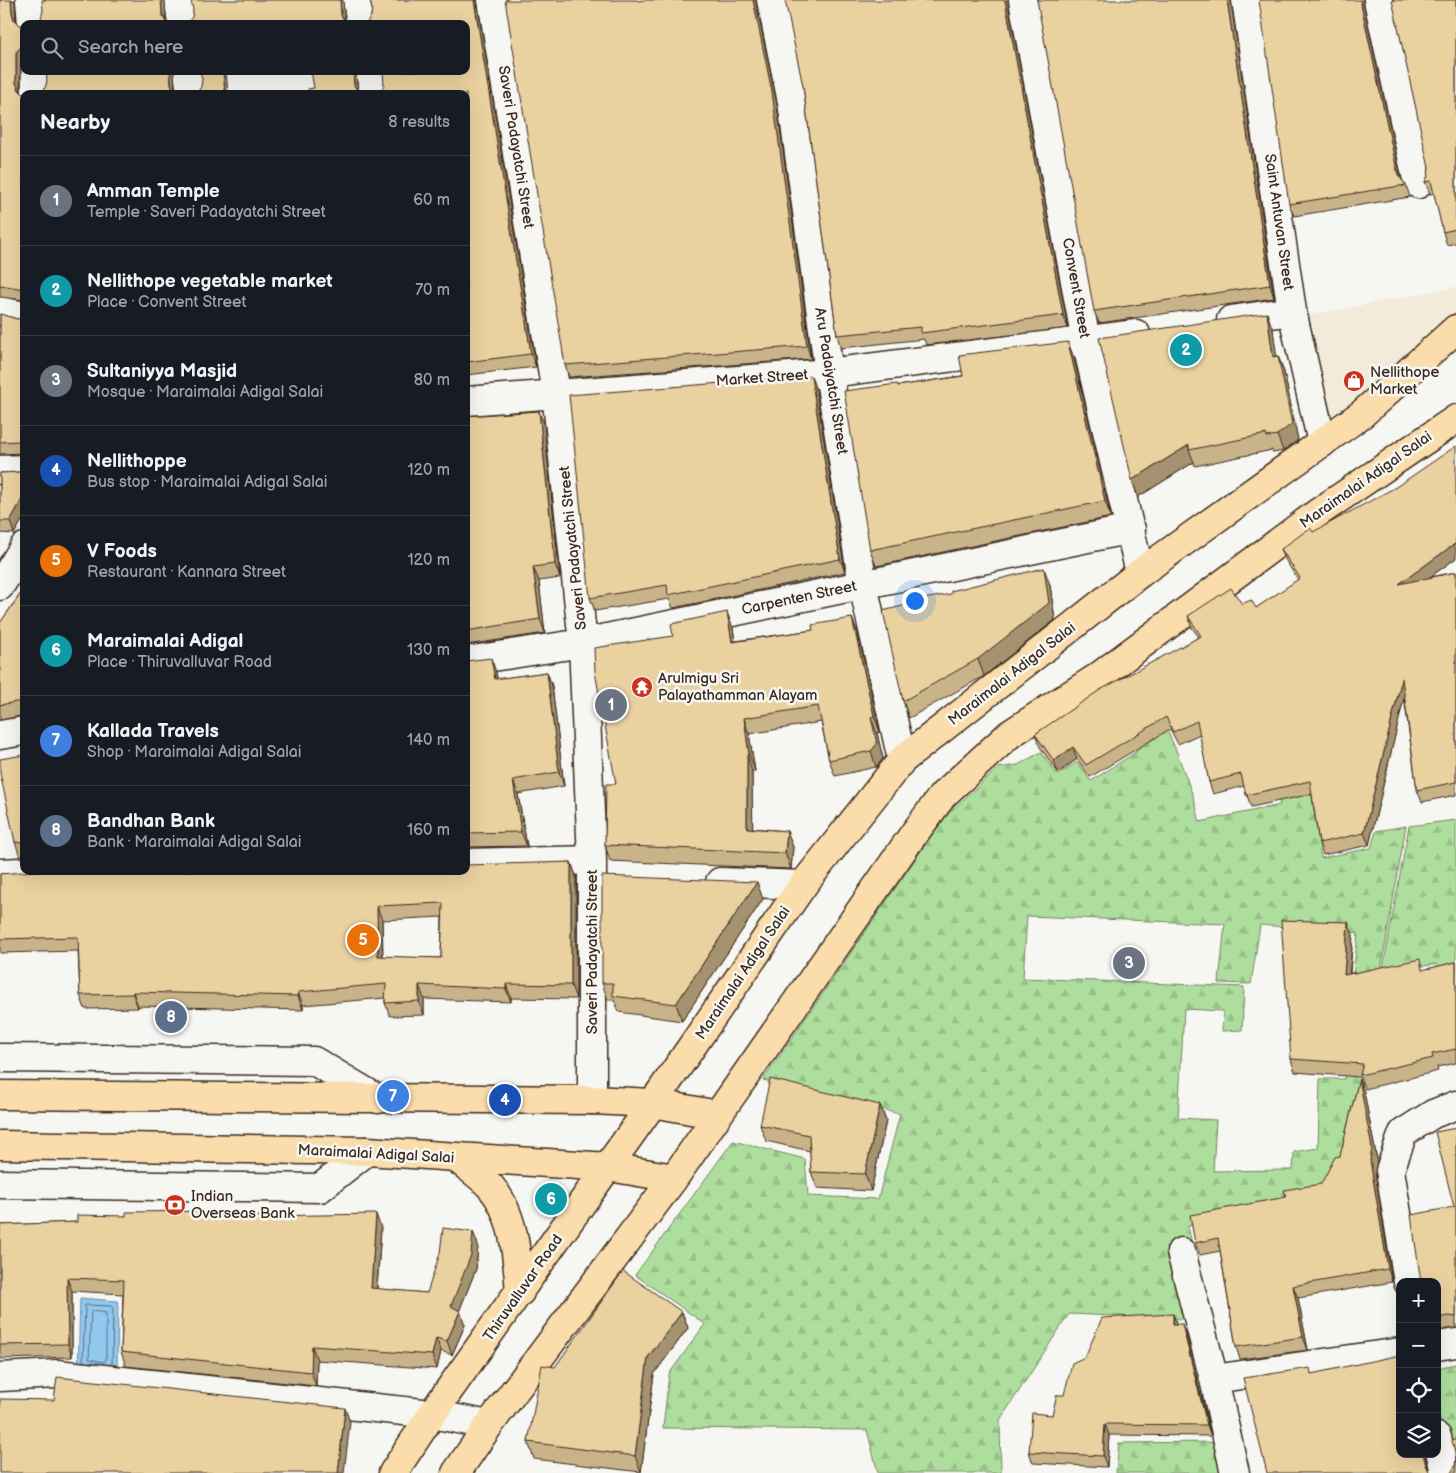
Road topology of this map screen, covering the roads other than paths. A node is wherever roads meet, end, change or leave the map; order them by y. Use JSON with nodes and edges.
{"nodes":[{"id":1,"x":30,"y":0,"type":"edge"},
{"id":2,"x":179,"y":0,"type":"edge"},
{"id":3,"x":357,"y":0,"type":"edge"},
{"id":4,"x":492,"y":0,"type":"edge"},
{"id":5,"x":771,"y":0,"type":"edge"},
{"id":6,"x":1023,"y":0,"type":"edge"},
{"id":7,"x":1246,"y":0,"type":"edge"},
{"id":8,"x":1378,"y":0,"type":"edge"},
{"id":9,"x":32,"y":20,"type":"edge"},
{"id":10,"x":182,"y":20,"type":"edge"},
{"id":11,"x":361,"y":20,"type":"edge"},
{"id":12,"x":35,"y":75,"type":"edge"},
{"id":13,"x":189,"y":75,"type":"edge"},
{"id":14,"x":371,"y":75,"type":"edge"},
{"id":15,"x":36,"y":90,"type":"edge"},
{"id":16,"x":190,"y":90,"type":"edge"},
{"id":17,"x":373,"y":90,"type":"edge"},
{"id":18,"x":1418,"y":184,"type":"dead end"},
{"id":19,"x":0,"y":311,"type":"edge"},
{"id":20,"x":1292,"y":311,"type":"junction"},
{"id":21,"x":20,"y":315,"type":"edge"},
{"id":22,"x":1203,"y":324,"type":"edge"},
{"id":23,"x":1456,"y":329,"type":"edge"},
{"id":24,"x":1164,"y":330,"type":"edge"},
{"id":25,"x":1086,"y":342,"type":"junction"},
{"id":26,"x":829,"y":372,"type":"junction"},
{"id":27,"x":556,"y":393,"type":"junction"},
{"id":28,"x":470,"y":401,"type":"edge"},
{"id":29,"x":1456,"y":418,"type":"edge"},
{"id":30,"x":1322,"y":443,"type":"junction"},
{"id":31,"x":20,"y":469,"type":"edge"},
{"id":32,"x":0,"y":470,"type":"edge"},
{"id":33,"x":1131,"y":529,"type":"junction"},
{"id":34,"x":15,"y":547,"type":"edge"},
{"id":35,"x":1140,"y":573,"type":"junction"},
{"id":36,"x":863,"y":585,"type":"junction"},
{"id":37,"x":0,"y":586,"type":"edge"},
{"id":38,"x":583,"y":642,"type":"junction"},
{"id":39,"x":470,"y":660,"type":"edge"},
{"id":40,"x":20,"y":732,"type":"edge"},
{"id":41,"x":0,"y":735,"type":"edge"},
{"id":42,"x":902,"y":760,"type":"junction"},
{"id":43,"x":470,"y":863,"type":"edge"},
{"id":44,"x":592,"y":868,"type":"junction"},
{"id":45,"x":0,"y":872,"type":"edge"},
{"id":46,"x":20,"y":872,"type":"edge"},
{"id":47,"x":621,"y":878,"type":"edge"},
{"id":48,"x":698,"y":881,"type":"edge"},
{"id":49,"x":803,"y":885,"type":"junction"},
{"id":50,"x":0,"y":1058,"type":"edge"},
{"id":51,"x":0,"y":1095,"type":"edge"},
{"id":52,"x":378,"y":1099,"type":"junction"},
{"id":53,"x":592,"y":1100,"type":"junction"},
{"id":54,"x":653,"y":1103,"type":"junction"},
{"id":55,"x":1456,"y":1105,"type":"edge"},
{"id":56,"x":718,"y":1115,"type":"junction"},
{"id":57,"x":0,"y":1145,"type":"edge"},
{"id":58,"x":367,"y":1151,"type":"junction"},
{"id":59,"x":455,"y":1157,"type":"junction"},
{"id":60,"x":609,"y":1167,"type":"junction"},
{"id":61,"x":674,"y":1178,"type":"junction"},
{"id":62,"x":0,"y":1184,"type":"edge"},
{"id":63,"x":1181,"y":1252,"type":"dead end"},
{"id":64,"x":1407,"y":1278,"type":"edge"},
{"id":65,"x":520,"y":1292,"type":"junction"},
{"id":66,"x":1456,"y":1343,"type":"edge"},
{"id":67,"x":1441,"y":1345,"type":"edge"},
{"id":68,"x":1396,"y":1353,"type":"edge"},
{"id":69,"x":0,"y":1377,"type":"edge"},
{"id":70,"x":1214,"y":1379,"type":"junction"},
{"id":71,"x":432,"y":1414,"type":"junction"},
{"id":72,"x":489,"y":1425,"type":"junction"},
{"id":73,"x":1441,"y":1455,"type":"edge"},
{"id":74,"x":394,"y":1473,"type":"edge"},
{"id":75,"x":456,"y":1473,"type":"edge"},
{"id":76,"x":1235,"y":1473,"type":"edge"},
{"id":77,"x":1445,"y":1473,"type":"edge"}],
"edges":[{"from":1,"to":9,"type":"street"},
{"from":2,"to":10,"type":"street"},
{"from":3,"to":11,"type":"street"},
{"from":4,"to":27,"type":"street","name":"Saveri Padayatchi Street"},
{"from":5,"to":26,"type":"street","name":"Aru Padaiyatchi Street"},
{"from":6,"to":25,"type":"street","name":"Convent Street"},
{"from":7,"to":20,"type":"street","name":"Saint Antuvan Street"},
{"from":8,"to":18,"type":"street"},
{"from":12,"to":15,"type":"street"},
{"from":13,"to":16,"type":"street"},
{"from":14,"to":17,"type":"street"},
{"from":19,"to":21,"type":"street"},
{"from":20,"to":22,"type":"street"},
{"from":20,"to":30,"type":"street","name":"Saint Antuvan Street"},
{"from":23,"to":30,"type":"main road","name":"Maraimalai Adigal Salai"},
{"from":24,"to":25,"type":"street","name":"Market Street"},
{"from":25,"to":26,"type":"street","name":"Market Street"},
{"from":25,"to":33,"type":"street","name":"Convent Street"},
{"from":26,"to":27,"type":"street","name":"Market Street"},
{"from":26,"to":36,"type":"street","name":"Aru Padaiyatchi Street"},
{"from":27,"to":28,"type":"street","name":"Market Street"},
{"from":27,"to":38,"type":"street","name":"Saveri Padayatchi Street"},
{"from":29,"to":56,"type":"main road","name":"Maraimalai Adigal Salai"},
{"from":30,"to":35,"type":"main road","name":"Maraimalai Adigal Salai"},
{"from":31,"to":32,"type":"street"},
{"from":33,"to":35,"type":"street","name":"Convent Street"},
{"from":33,"to":36,"type":"street","name":"Carpenten Street"},
{"from":34,"to":37,"type":"street"},
{"from":35,"to":42,"type":"main road","name":"Maraimalai Adigal Salai"},
{"from":36,"to":38,"type":"street","name":"Carpenten Street"},
{"from":36,"to":42,"type":"street","name":"Aru Padaiyatchi Street"},
{"from":38,"to":39,"type":"street","name":"Carpenten Street"},
{"from":38,"to":44,"type":"street","name":"Saveri Padayatchi Street"},
{"from":40,"to":41,"type":"street"},
{"from":42,"to":49,"type":"main road","name":"Maraimalai Adigal Salai"},
{"from":43,"to":44,"type":"street"},
{"from":44,"to":47,"type":"street"},
{"from":44,"to":53,"type":"street","name":"Saveri Padayatchi Street"},
{"from":45,"to":46,"type":"street"},
{"from":48,"to":49,"type":"street"},
{"from":49,"to":54,"type":"main road","name":"Maraimalai Adigal Salai"},
{"from":50,"to":52,"type":"street"},
{"from":51,"to":52,"type":"main road"},
{"from":52,"to":53,"type":"main road"},
{"from":53,"to":54,"type":"main road"},
{"from":54,"to":56,"type":"main road"},
{"from":54,"to":60,"type":"main road","name":"Thiruvalluvar Road"},
{"from":55,"to":64,"type":"street"},
{"from":56,"to":61,"type":"main road","name":"Maraimalai Adigal Salai"},
{"from":57,"to":58,"type":"main road","name":"Maraimalai Adigal Salai"},
{"from":58,"to":59,"type":"main road","name":"Maraimalai Adigal Salai"},
{"from":58,"to":62,"type":"street"},
{"from":59,"to":60,"type":"main road","name":"Maraimalai Adigal Salai"},
{"from":59,"to":65,"type":"main road"},
{"from":60,"to":61,"type":"main road","name":"Maraimalai Adigal Salai"},
{"from":60,"to":65,"type":"main road","name":"Thiruvalluvar Road"},
{"from":61,"to":72,"type":"main road"},
{"from":63,"to":70,"type":"street"},
{"from":65,"to":71,"type":"main road","name":"Thiruvalluvar Road"},
{"from":66,"to":67,"type":"street"},
{"from":68,"to":70,"type":"street"},
{"from":69,"to":71,"type":"street"},
{"from":70,"to":76,"type":"street"},
{"from":71,"to":72,"type":"street"},
{"from":71,"to":74,"type":"main road","name":"Thiruvalluvar Road"},
{"from":72,"to":75,"type":"main road"},
{"from":73,"to":77,"type":"street"}]}
